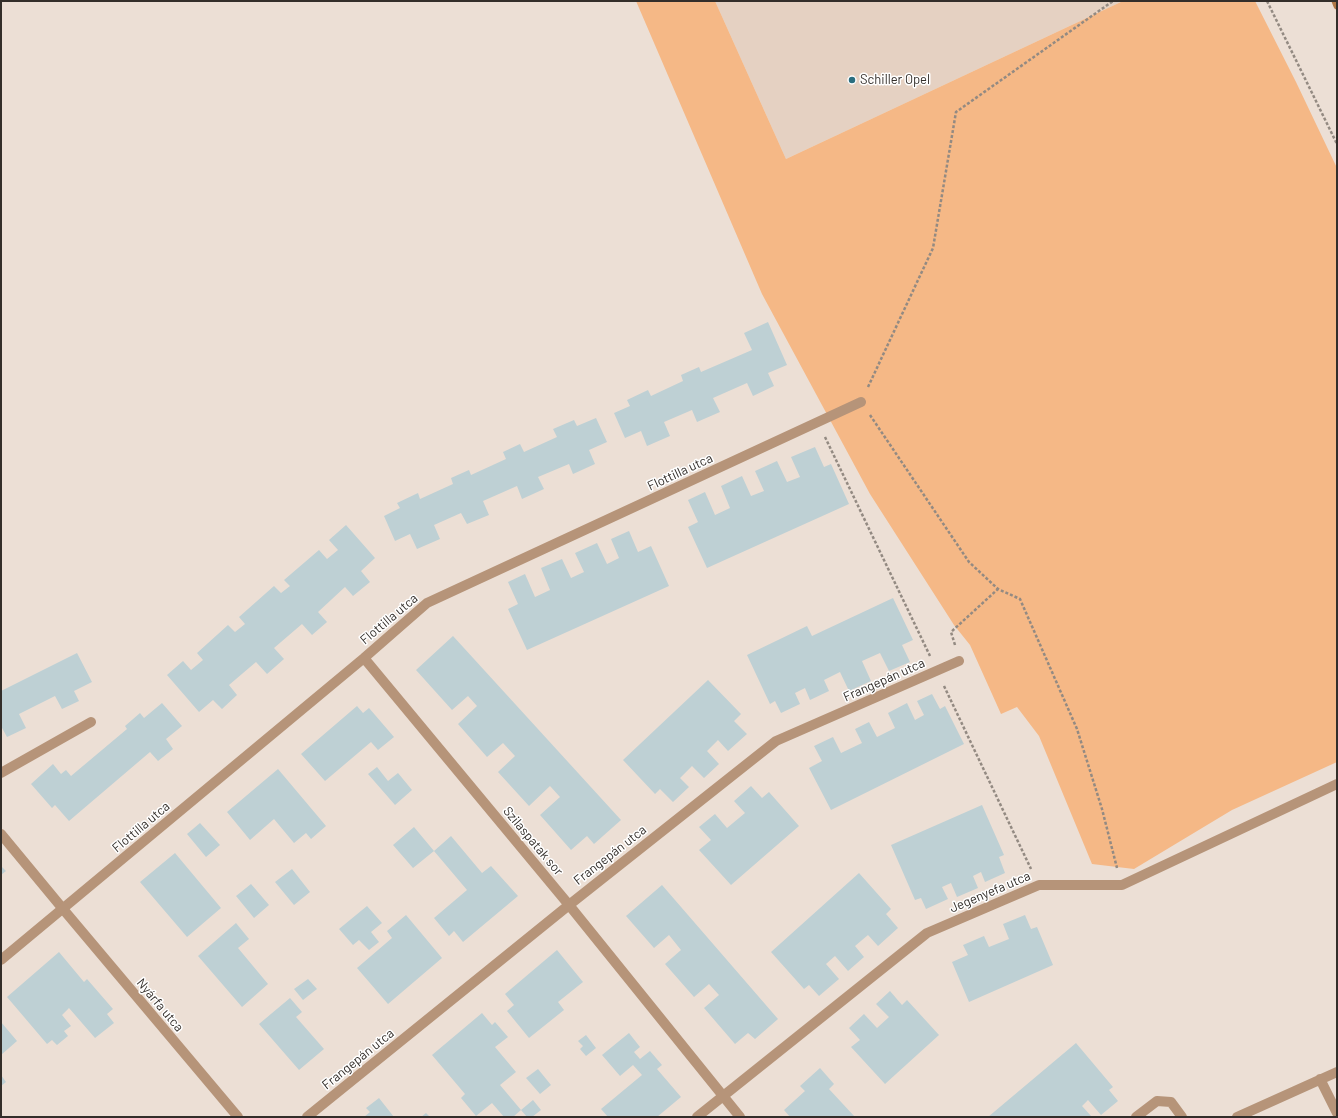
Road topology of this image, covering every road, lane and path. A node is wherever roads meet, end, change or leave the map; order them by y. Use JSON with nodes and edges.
{"nodes":[{"id":1,"x":1113,"y":1,"type":"edge"},
{"id":2,"x":1267,"y":1,"type":"edge"},
{"id":3,"x":1337,"y":144,"type":"edge"},
{"id":4,"x":861,"y":402,"type":"junction"},
{"id":5,"x":818,"y":422,"type":"junction"},
{"id":6,"x":998,"y":589,"type":"junction"},
{"id":7,"x":364,"y":658,"type":"junction"},
{"id":8,"x":959,"y":661,"type":"joint"},
{"id":9,"x":937,"y":670,"type":"junction"},
{"id":10,"x":91,"y":722,"type":"dead end"},
{"id":11,"x":1,"y":773,"type":"edge"},
{"id":12,"x":1337,"y":784,"type":"edge"},
{"id":13,"x":1,"y":834,"type":"edge"},
{"id":14,"x":1039,"y":885,"type":"junction"},
{"id":15,"x":1122,"y":885,"type":"junction"},
{"id":16,"x":568,"y":905,"type":"junction"},
{"id":17,"x":63,"y":909,"type":"junction"},
{"id":18,"x":1,"y":960,"type":"edge"},
{"id":19,"x":1337,"y":1072,"type":"edge"},
{"id":20,"x":1320,"y":1079,"type":"junction"},
{"id":21,"x":722,"y":1096,"type":"junction"},
{"id":22,"x":1337,"y":1114,"type":"edge"},
{"id":23,"x":238,"y":1117,"type":"edge"},
{"id":24,"x":307,"y":1117,"type":"edge"},
{"id":25,"x":697,"y":1117,"type":"edge"},
{"id":26,"x":740,"y":1117,"type":"edge"},
{"id":27,"x":1136,"y":1117,"type":"edge"},
{"id":28,"x":1182,"y":1117,"type":"edge"},
{"id":29,"x":1237,"y":1117,"type":"edge"}],
"edges":[{"from":1,"to":4,"type":"path"},
{"from":2,"to":3,"type":"path"},
{"from":4,"to":5,"type":"street","name":"Flottilla utca"},
{"from":4,"to":6,"type":"path"},
{"from":5,"to":7,"type":"street","name":"Flottilla utca"},
{"from":5,"to":9,"type":"path"},
{"from":6,"to":8,"type":"path"},
{"from":6,"to":15,"type":"path"},
{"from":7,"to":16,"type":"street","name":"Szilaspatak sor"},
{"from":7,"to":17,"type":"street","name":"Flottilla utca"},
{"from":8,"to":9,"type":"street","name":"Frangepán utca"},
{"from":9,"to":14,"type":"path"},
{"from":9,"to":16,"type":"street","name":"Frangepán utca"},
{"from":10,"to":11,"type":"street"},
{"from":12,"to":15,"type":"street","name":"Jegenyefa utca"},
{"from":13,"to":17,"type":"street","name":"Nyárfa utca"},
{"from":14,"to":15,"type":"street","name":"Jegenyefa utca"},
{"from":14,"to":21,"type":"street","name":"Jegenyefa utca"},
{"from":16,"to":21,"type":"street","name":"Szilaspatak sor"},
{"from":16,"to":24,"type":"street","name":"Frangepán utca"},
{"from":17,"to":18,"type":"street","name":"Flottilla utca"},
{"from":17,"to":23,"type":"street","name":"Nyárfa utca"},
{"from":19,"to":20,"type":"street"},
{"from":20,"to":22,"type":"street"},
{"from":20,"to":29,"type":"street"},
{"from":21,"to":25,"type":"street","name":"Jegenyefa utca"},
{"from":21,"to":26,"type":"street","name":"Szilaspatak sor"},
{"from":27,"to":28,"type":"street"}]}
